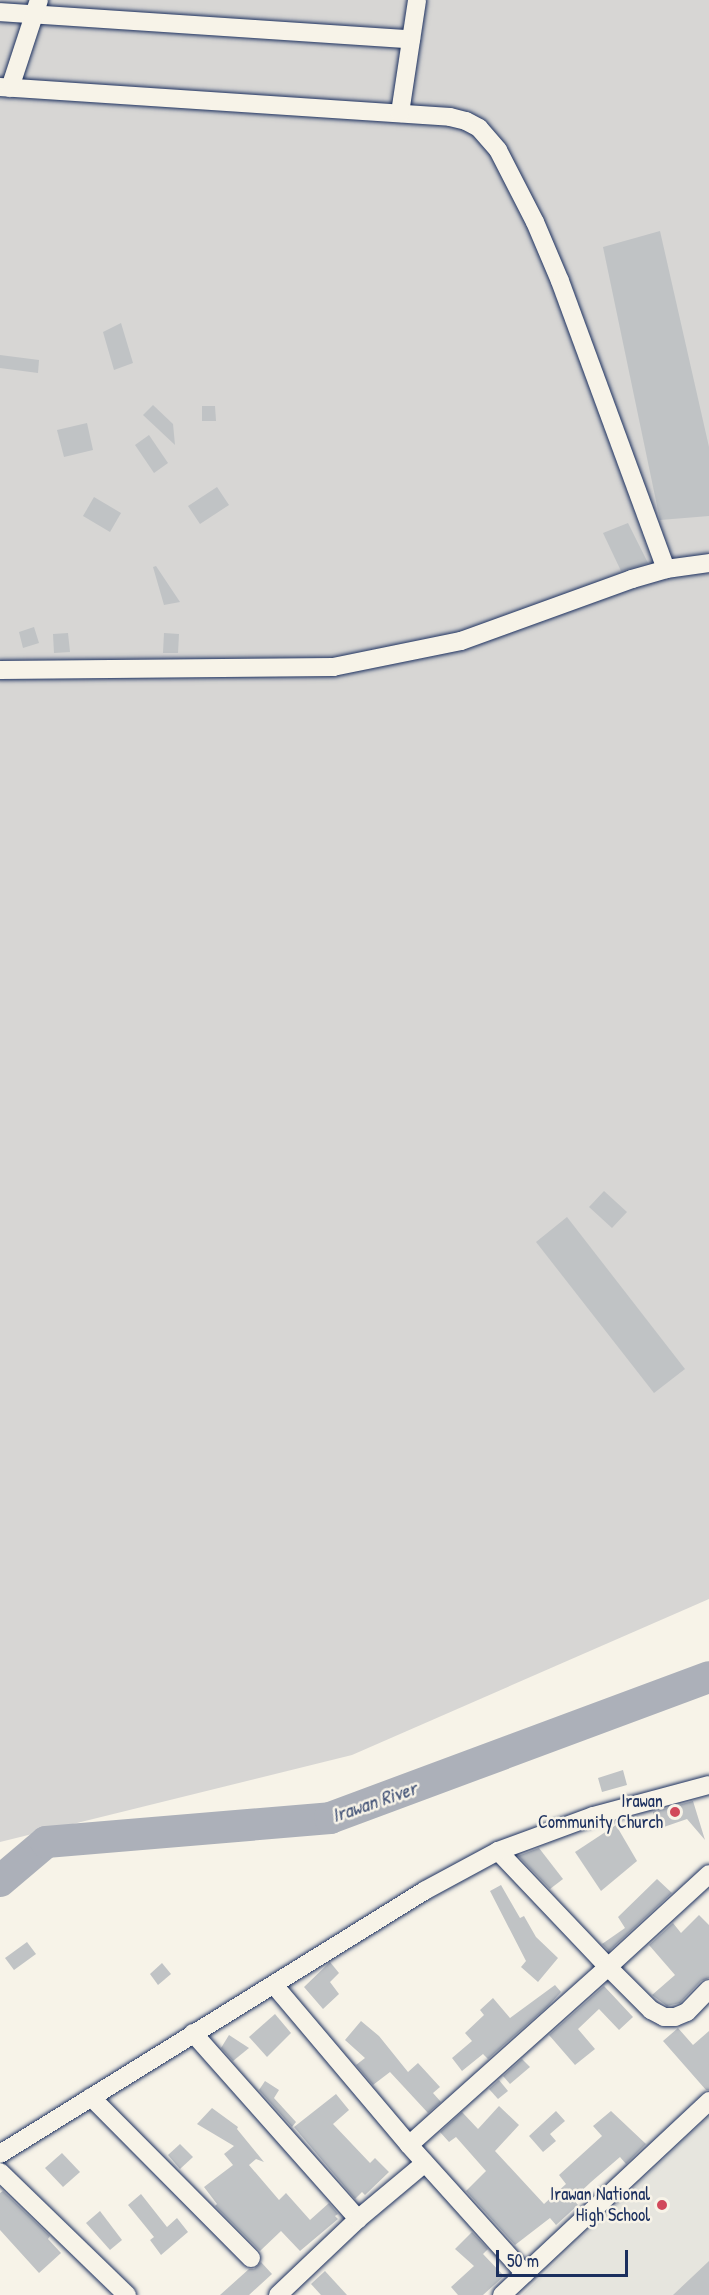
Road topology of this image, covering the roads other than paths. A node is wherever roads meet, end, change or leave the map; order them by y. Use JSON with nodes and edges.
{"nodes":[{"id":1,"x":417,"y":0,"type":"edge"},
{"id":2,"x":37,"y":6,"type":"edge"},
{"id":3,"x":0,"y":12,"type":"edge"},
{"id":4,"x":411,"y":39,"type":"junction"},
{"id":5,"x":5,"y":87,"type":"edge"},
{"id":6,"x":400,"y":114,"type":"junction"},
{"id":7,"x":709,"y":563,"type":"edge"},
{"id":8,"x":666,"y":569,"type":"junction"},
{"id":9,"x":0,"y":670,"type":"edge"},
{"id":10,"x":709,"y":1785,"type":"edge"},
{"id":11,"x":498,"y":1851,"type":"junction"},
{"id":12,"x":709,"y":1874,"type":"edge"},
{"id":13,"x":608,"y":1967,"type":"junction"},
{"id":14,"x":274,"y":1986,"type":"junction"},
{"id":15,"x":709,"y":1989,"type":"edge"},
{"id":16,"x":193,"y":2033,"type":"junction"},
{"id":17,"x":91,"y":2097,"type":"junction"},
{"id":18,"x":709,"y":2101,"type":"edge"},
{"id":19,"x":409,"y":2145,"type":"junction"},
{"id":20,"x":0,"y":2154,"type":"edge"},
{"id":21,"x":425,"y":2163,"type":"junction"},
{"id":22,"x":0,"y":2172,"type":"edge"},
{"id":23,"x":358,"y":2219,"type":"junction"},
{"id":24,"x":251,"y":2258,"type":"dead end"},
{"id":25,"x":525,"y":2274,"type":"junction"},
{"id":26,"x":126,"y":2295,"type":"edge"},
{"id":27,"x":278,"y":2295,"type":"edge"},
{"id":28,"x":502,"y":2295,"type":"edge"}],
"edges":[{"from":1,"to":4,"type":"street"},
{"from":2,"to":3,"type":"street"},
{"from":2,"to":4,"type":"street"},
{"from":2,"to":5,"type":"street"},
{"from":4,"to":6,"type":"street"},
{"from":5,"to":6,"type":"street"},
{"from":6,"to":8,"type":"street"},
{"from":7,"to":8,"type":"street"},
{"from":8,"to":9,"type":"street"},
{"from":10,"to":11,"type":"street"},
{"from":11,"to":13,"type":"street"},
{"from":11,"to":14,"type":"street"},
{"from":12,"to":13,"type":"street"},
{"from":13,"to":15,"type":"street"},
{"from":13,"to":19,"type":"street"},
{"from":14,"to":16,"type":"street"},
{"from":14,"to":19,"type":"street"},
{"from":16,"to":17,"type":"street"},
{"from":16,"to":23,"type":"street"},
{"from":17,"to":20,"type":"street"},
{"from":17,"to":24,"type":"street"},
{"from":18,"to":25,"type":"street"},
{"from":19,"to":21,"type":"street"},
{"from":21,"to":23,"type":"street"},
{"from":21,"to":25,"type":"street"},
{"from":22,"to":26,"type":"street"},
{"from":23,"to":27,"type":"street"},
{"from":25,"to":28,"type":"street"}]}
